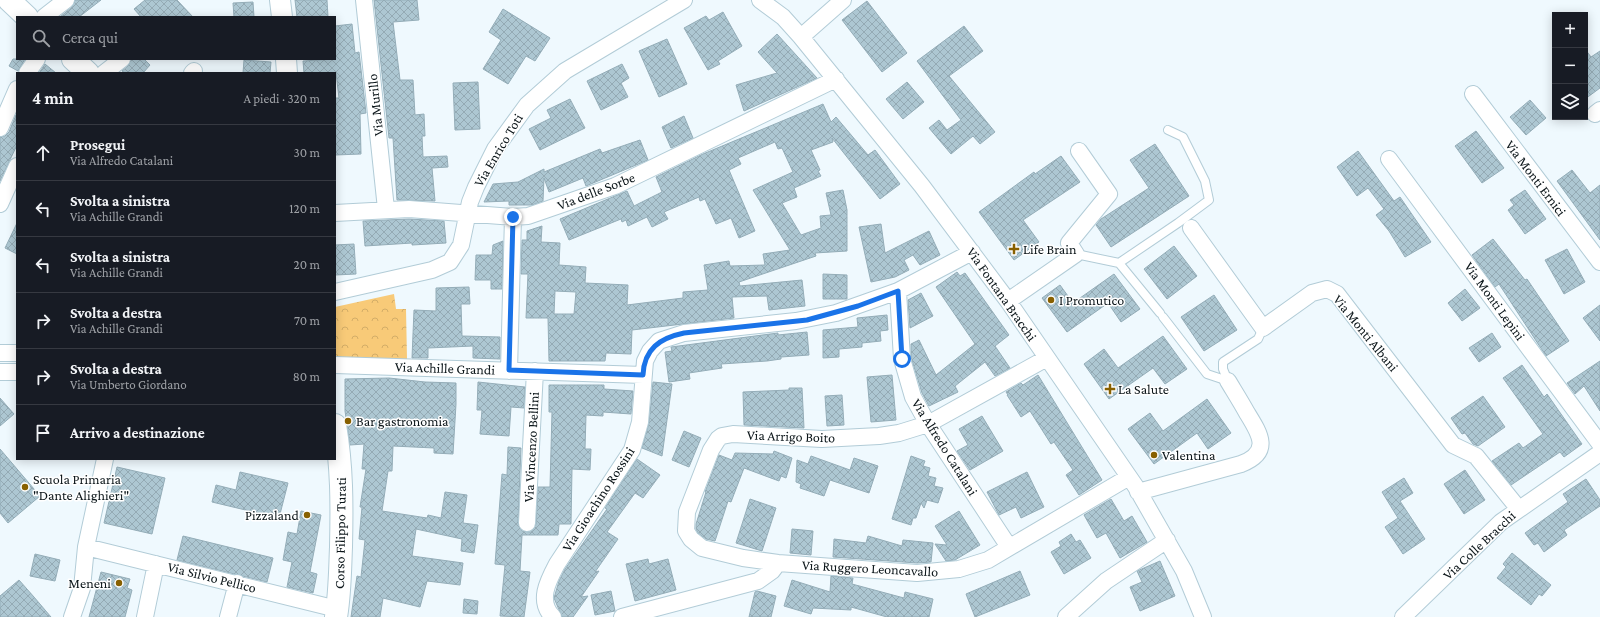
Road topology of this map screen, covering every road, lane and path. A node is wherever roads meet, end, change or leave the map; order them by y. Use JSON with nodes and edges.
{"nodes":[{"id":1,"x":66,"y":0,"type":"edge"},
{"id":2,"x":280,"y":0,"type":"edge"},
{"id":3,"x":364,"y":0,"type":"edge"},
{"id":4,"x":684,"y":0,"type":"edge"},
{"id":5,"x":760,"y":0,"type":"edge"},
{"id":6,"x":843,"y":0,"type":"edge"},
{"id":7,"x":45,"y":16,"type":"edge"},
{"id":8,"x":282,"y":16,"type":"edge"},
{"id":9,"x":801,"y":36,"type":"junction"},
{"id":10,"x":36,"y":60,"type":"edge"},
{"id":11,"x":121,"y":60,"type":"edge"},
{"id":12,"x":286,"y":60,"type":"edge"},
{"id":13,"x":28,"y":72,"type":"edge"},
{"id":14,"x":105,"y":72,"type":"edge"},
{"id":15,"x":286,"y":72,"type":"edge"},
{"id":16,"x":836,"y":80,"type":"junction"},
{"id":17,"x":16,"y":91,"type":"edge"},
{"id":18,"x":1472,"y":94,"type":"dead end"},
{"id":19,"x":0,"y":128,"type":"edge"},
{"id":20,"x":1168,"y":130,"type":"dead end"},
{"id":21,"x":1079,"y":151,"type":"dead end"},
{"id":22,"x":1390,"y":159,"type":"dead end"},
{"id":23,"x":16,"y":168,"type":"edge"},
{"id":24,"x":0,"y":204,"type":"edge"},
{"id":25,"x":386,"y":210,"type":"junction"},
{"id":26,"x":336,"y":213,"type":"edge"},
{"id":27,"x":467,"y":213,"type":"junction"},
{"id":28,"x":513,"y":217,"type":"junction"},
{"id":29,"x":1191,"y":228,"type":"dead end"},
{"id":30,"x":972,"y":252,"type":"junction"},
{"id":31,"x":1076,"y":254,"type":"junction"},
{"id":32,"x":1600,"y":262,"type":"edge"},
{"id":33,"x":1119,"y":263,"type":"junction"},
{"id":34,"x":898,"y":291,"type":"junction"},
{"id":35,"x":336,"y":292,"type":"edge"},
{"id":36,"x":1008,"y":301,"type":"junction"},
{"id":37,"x":1263,"y":328,"type":"junction"},
{"id":38,"x":0,"y":353,"type":"edge"},
{"id":39,"x":16,"y":353,"type":"edge"},
{"id":40,"x":1047,"y":358,"type":"junction"},
{"id":41,"x":336,"y":365,"type":"edge"},
{"id":42,"x":509,"y":370,"type":"junction"},
{"id":43,"x":534,"y":371,"type":"junction"},
{"id":44,"x":0,"y":372,"type":"edge"},
{"id":45,"x":16,"y":372,"type":"edge"},
{"id":46,"x":643,"y":375,"type":"junction"},
{"id":47,"x":1228,"y":381,"type":"junction"},
{"id":48,"x":928,"y":424,"type":"junction"},
{"id":49,"x":336,"y":431,"type":"edge"},
{"id":50,"x":1600,"y":444,"type":"edge"},
{"id":51,"x":1600,"y":453,"type":"edge"},
{"id":52,"x":105,"y":460,"type":"edge"},
{"id":53,"x":1129,"y":478,"type":"junction"},
{"id":54,"x":1138,"y":492,"type":"junction"},
{"id":55,"x":1518,"y":508,"type":"junction"},
{"id":56,"x":527,"y":523,"type":"dead end"},
{"id":57,"x":1167,"y":540,"type":"junction"},
{"id":58,"x":86,"y":547,"type":"junction"},
{"id":59,"x":1009,"y":547,"type":"junction"},
{"id":60,"x":778,"y":563,"type":"junction"},
{"id":61,"x":156,"y":564,"type":"junction"},
{"id":62,"x":236,"y":583,"type":"junction"},
{"id":63,"x":337,"y":613,"type":"edge"},
{"id":64,"x":72,"y":617,"type":"edge"},
{"id":65,"x":145,"y":617,"type":"edge"},
{"id":66,"x":228,"y":617,"type":"edge"},
{"id":67,"x":554,"y":617,"type":"edge"},
{"id":68,"x":622,"y":617,"type":"edge"},
{"id":69,"x":1066,"y":617,"type":"edge"},
{"id":70,"x":1203,"y":617,"type":"edge"},
{"id":71,"x":1403,"y":617,"type":"edge"}],
"edges":[{"from":1,"to":7,"type":"street"},
{"from":2,"to":8,"type":"street"},
{"from":3,"to":25,"type":"street","name":"Via Murillo"},
{"from":4,"to":27,"type":"street","name":"Via Enrico Toti"},
{"from":5,"to":9,"type":"street","name":"Via Fontana Bracchi"},
{"from":6,"to":9,"type":"street"},
{"from":9,"to":16,"type":"street","name":"Via Fontana Bracchi"},
{"from":10,"to":13,"type":"street"},
{"from":11,"to":14,"type":"street"},
{"from":12,"to":15,"type":"street"},
{"from":16,"to":28,"type":"street","name":"Via delle Sorbe"},
{"from":16,"to":30,"type":"street","name":"Via Fontana Bracchi"},
{"from":17,"to":19,"type":"street"},
{"from":18,"to":32,"type":"street","name":"Via Monti Ernici"},
{"from":20,"to":33,"type":"lane"},
{"from":21,"to":31,"type":"street"},
{"from":22,"to":50,"type":"street","name":"Via Monti Lepini"},
{"from":23,"to":24,"type":"street"},
{"from":25,"to":26,"type":"street","name":"Via delle Sorbe"},
{"from":25,"to":27,"type":"street","name":"Via delle Sorbe"},
{"from":27,"to":28,"type":"street","name":"Via delle Sorbe"},
{"from":27,"to":35,"type":"street","name":"Via Enrico Toti"},
{"from":28,"to":42,"type":"street"},
{"from":29,"to":37,"type":"street"},
{"from":30,"to":34,"type":"street"},
{"from":30,"to":36,"type":"street","name":"Via Fontana Bracchi"},
{"from":31,"to":33,"type":"lane"},
{"from":31,"to":36,"type":"street"},
{"from":33,"to":47,"type":"lane"},
{"from":34,"to":46,"type":"street"},
{"from":34,"to":48,"type":"street","name":"Via Alfredo Catalani"},
{"from":36,"to":40,"type":"street","name":"Via Fontana Bracchi"},
{"from":37,"to":47,"type":"lane"},
{"from":37,"to":55,"type":"street","name":"Via Monti Albani"},
{"from":38,"to":39,"type":"street"},
{"from":40,"to":48,"type":"street","name":"Via Arrigo Boito"},
{"from":40,"to":53,"type":"street","name":"Via Fontana Bracchi"},
{"from":41,"to":42,"type":"street","name":"Via Achille Grandi"},
{"from":42,"to":43,"type":"street","name":"Via Achille Grandi"},
{"from":43,"to":46,"type":"street","name":"Via Achille Grandi"},
{"from":43,"to":56,"type":"street","name":"Via Vincenzo Bellini"},
{"from":44,"to":45,"type":"street"},
{"from":46,"to":67,"type":"street","name":"Via Gioachino Rossini"},
{"from":47,"to":54,"type":"street"},
{"from":48,"to":59,"type":"street","name":"Via Alfredo Catalani"},
{"from":48,"to":60,"type":"street","name":"Via Arrigo Boito"},
{"from":49,"to":63,"type":"main road","name":"Corso Filippo Turati"},
{"from":51,"to":55,"type":"street","name":"Via Colle Bracchi"},
{"from":52,"to":58,"type":"street"},
{"from":53,"to":54,"type":"street","name":"Via Fontana Bracchi"},
{"from":53,"to":59,"type":"street","name":"Via Ruggero Leoncavallo"},
{"from":54,"to":57,"type":"street","name":"Via Fontana Bracchi"},
{"from":55,"to":71,"type":"street","name":"Via Colle Bracchi"},
{"from":57,"to":69,"type":"street"},
{"from":57,"to":70,"type":"street","name":"Via Fontana Bracchi"},
{"from":58,"to":61,"type":"street","name":"Via Silvio Pellico"},
{"from":58,"to":64,"type":"street"},
{"from":59,"to":60,"type":"street","name":"Via Ruggero Leoncavallo"},
{"from":60,"to":68,"type":"street"},
{"from":61,"to":62,"type":"street","name":"Via Silvio Pellico"},
{"from":61,"to":65,"type":"street"},
{"from":62,"to":63,"type":"street","name":"Via Silvio Pellico"},
{"from":62,"to":66,"type":"street"}]}
